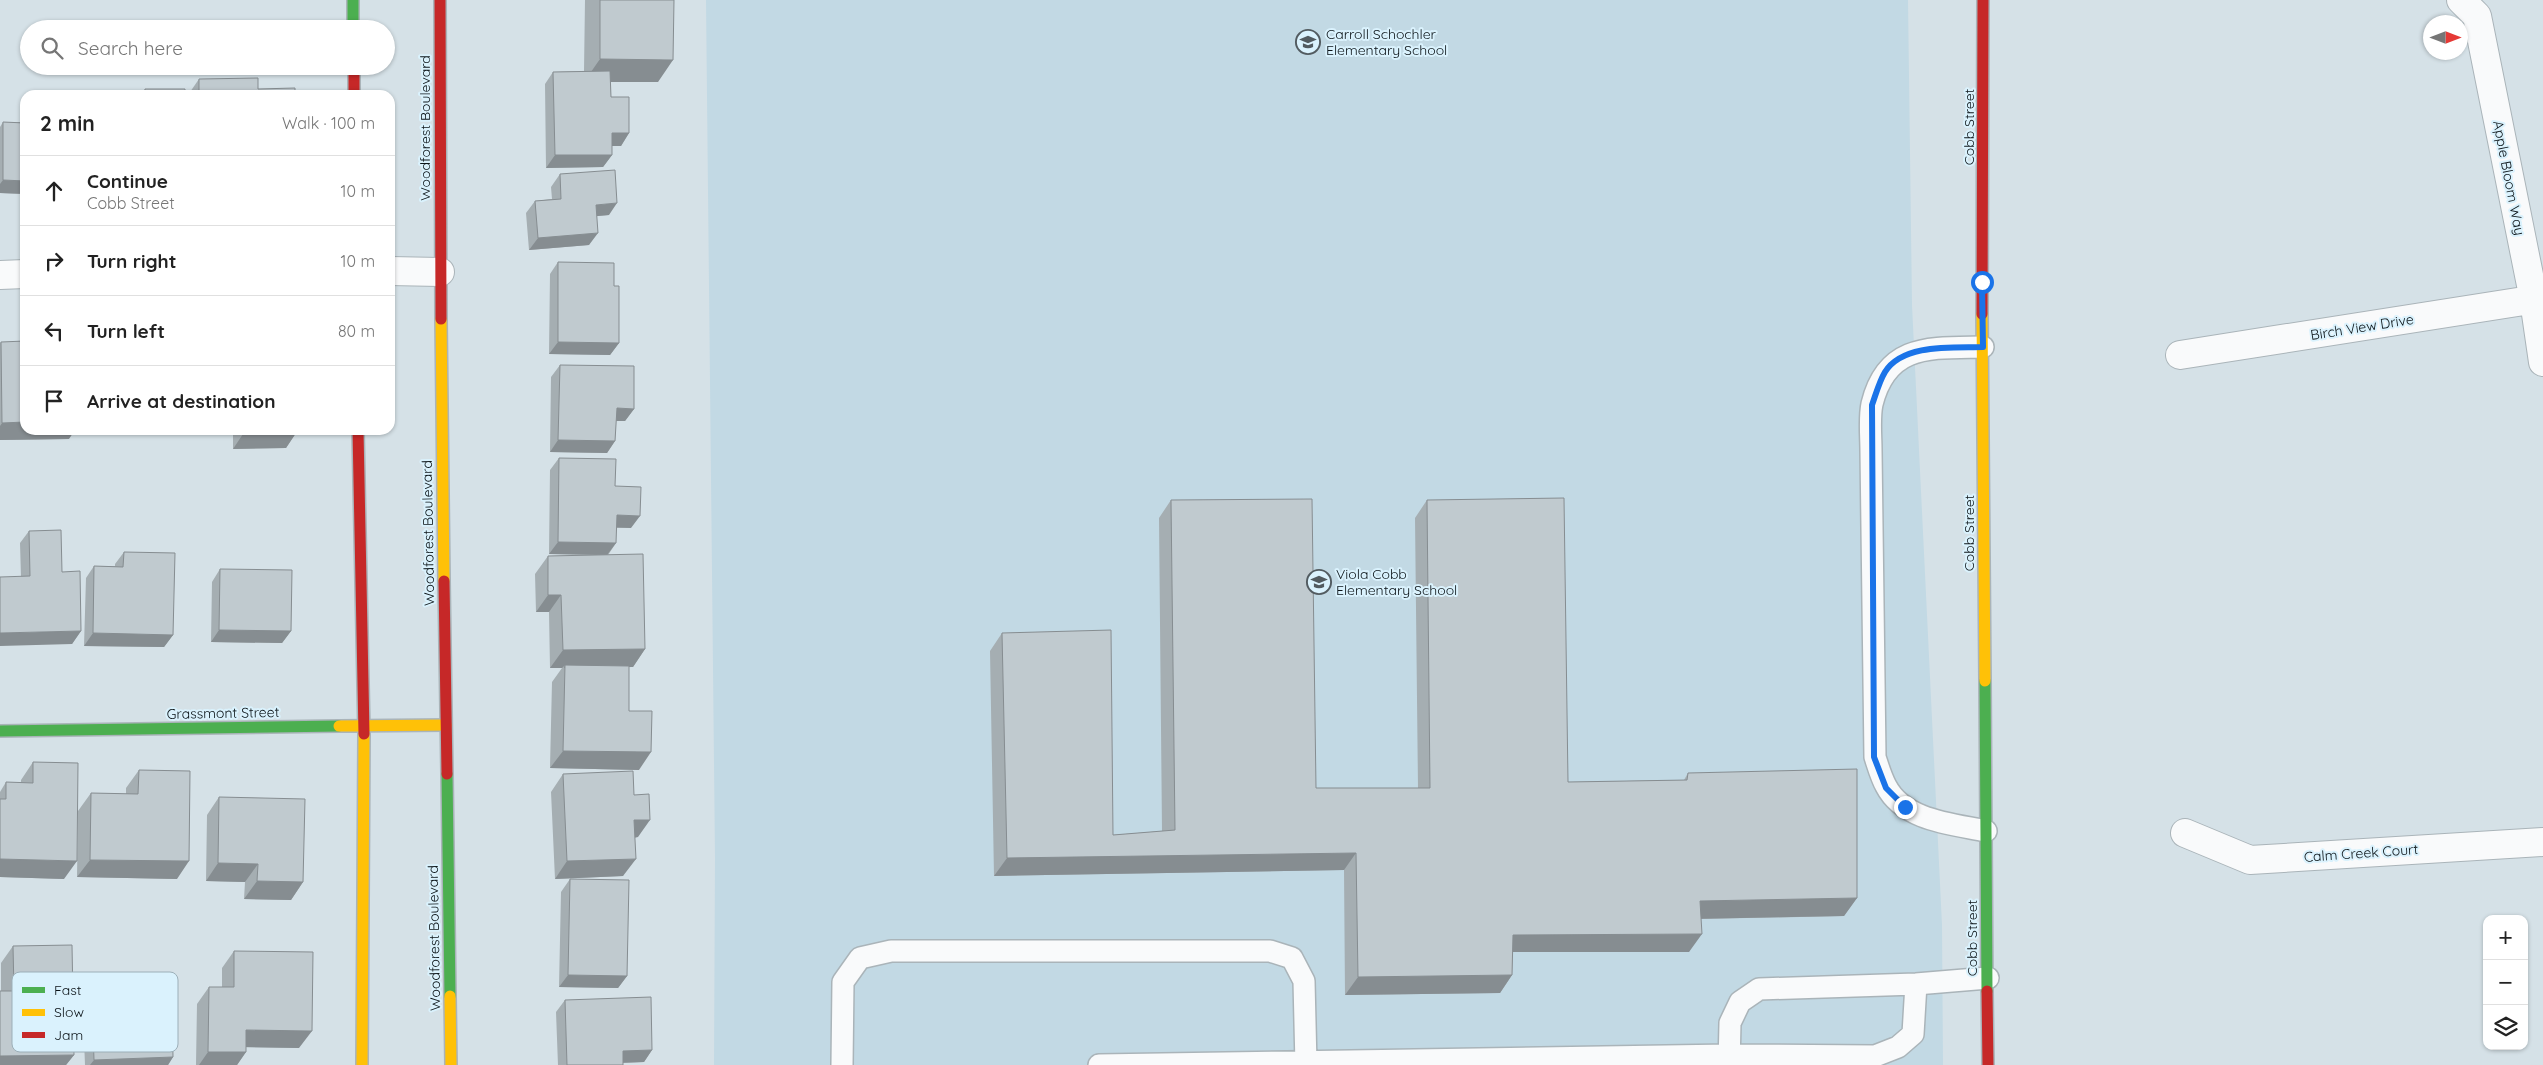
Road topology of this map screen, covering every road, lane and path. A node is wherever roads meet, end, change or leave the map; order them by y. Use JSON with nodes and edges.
{"nodes":[{"id":1,"x":353,"y":0,"type":"edge"},
{"id":2,"x":440,"y":0,"type":"edge"},
{"id":3,"x":1983,"y":0,"type":"edge"},
{"id":4,"x":2461,"y":0,"type":"edge"},
{"id":5,"x":353,"y":20,"type":"edge"},
{"id":6,"x":354,"y":75,"type":"edge"},
{"id":7,"x":354,"y":90,"type":"edge"},
{"id":8,"x":395,"y":271,"type":"edge"},
{"id":9,"x":440,"y":272,"type":"junction"},
{"id":10,"x":20,"y":274,"type":"edge"},
{"id":11,"x":0,"y":275,"type":"edge"},
{"id":12,"x":2538,"y":299,"type":"edge"},
{"id":13,"x":1983,"y":347,"type":"junction"},
{"id":14,"x":2180,"y":355,"type":"dead end"},
{"id":15,"x":2543,"y":362,"type":"edge"},
{"id":16,"x":358,"y":435,"type":"edge"},
{"id":17,"x":446,"y":725,"type":"junction"},
{"id":18,"x":364,"y":726,"type":"junction"},
{"id":19,"x":0,"y":730,"type":"edge"},
{"id":20,"x":1986,"y":831,"type":"junction"},
{"id":21,"x":2185,"y":832,"type":"dead end"},
{"id":22,"x":2543,"y":842,"type":"edge"},
{"id":23,"x":1988,"y":978,"type":"junction"},
{"id":24,"x":1916,"y":984,"type":"junction"},
{"id":25,"x":1730,"y":1060,"type":"edge"},
{"id":26,"x":1306,"y":1064,"type":"edge"},
{"id":27,"x":362,"y":1065,"type":"edge"},
{"id":28,"x":451,"y":1065,"type":"edge"},
{"id":29,"x":842,"y":1065,"type":"edge"},
{"id":30,"x":1099,"y":1065,"type":"edge"},
{"id":31,"x":1988,"y":1065,"type":"edge"}],
"edges":[{"from":1,"to":5,"type":"main road"},
{"from":2,"to":9,"type":"main road","name":"Woodforest Boulevard"},
{"from":3,"to":13,"type":"main road","name":"Cobb Street"},
{"from":4,"to":12,"type":"street","name":"Apple Bloom Way"},
{"from":6,"to":7,"type":"main road"},
{"from":8,"to":9,"type":"street"},
{"from":9,"to":17,"type":"main road","name":"Woodforest Boulevard"},
{"from":10,"to":11,"type":"street"},
{"from":12,"to":14,"type":"street","name":"Birch View Drive"},
{"from":12,"to":15,"type":"street","name":"Apple Bloom Way"},
{"from":13,"to":20,"type":"main road","name":"Cobb Street"},
{"from":13,"to":20,"type":"lane"},
{"from":16,"to":18,"type":"main road"},
{"from":17,"to":18,"type":"main road","name":"Grassmont Street"},
{"from":17,"to":28,"type":"main road","name":"Woodforest Boulevard"},
{"from":18,"to":19,"type":"main road","name":"Grassmont Street"},
{"from":18,"to":27,"type":"main road"},
{"from":20,"to":23,"type":"main road","name":"Cobb Street"},
{"from":21,"to":22,"type":"street","name":"Calm Creek Court"},
{"from":23,"to":24,"type":"lane"},
{"from":23,"to":31,"type":"main road","name":"Cobb Street"},
{"from":24,"to":25,"type":"lane"},
{"from":24,"to":25,"type":"lane"},
{"from":25,"to":26,"type":"lane"},
{"from":26,"to":29,"type":"lane"},
{"from":26,"to":30,"type":"lane"}]}
